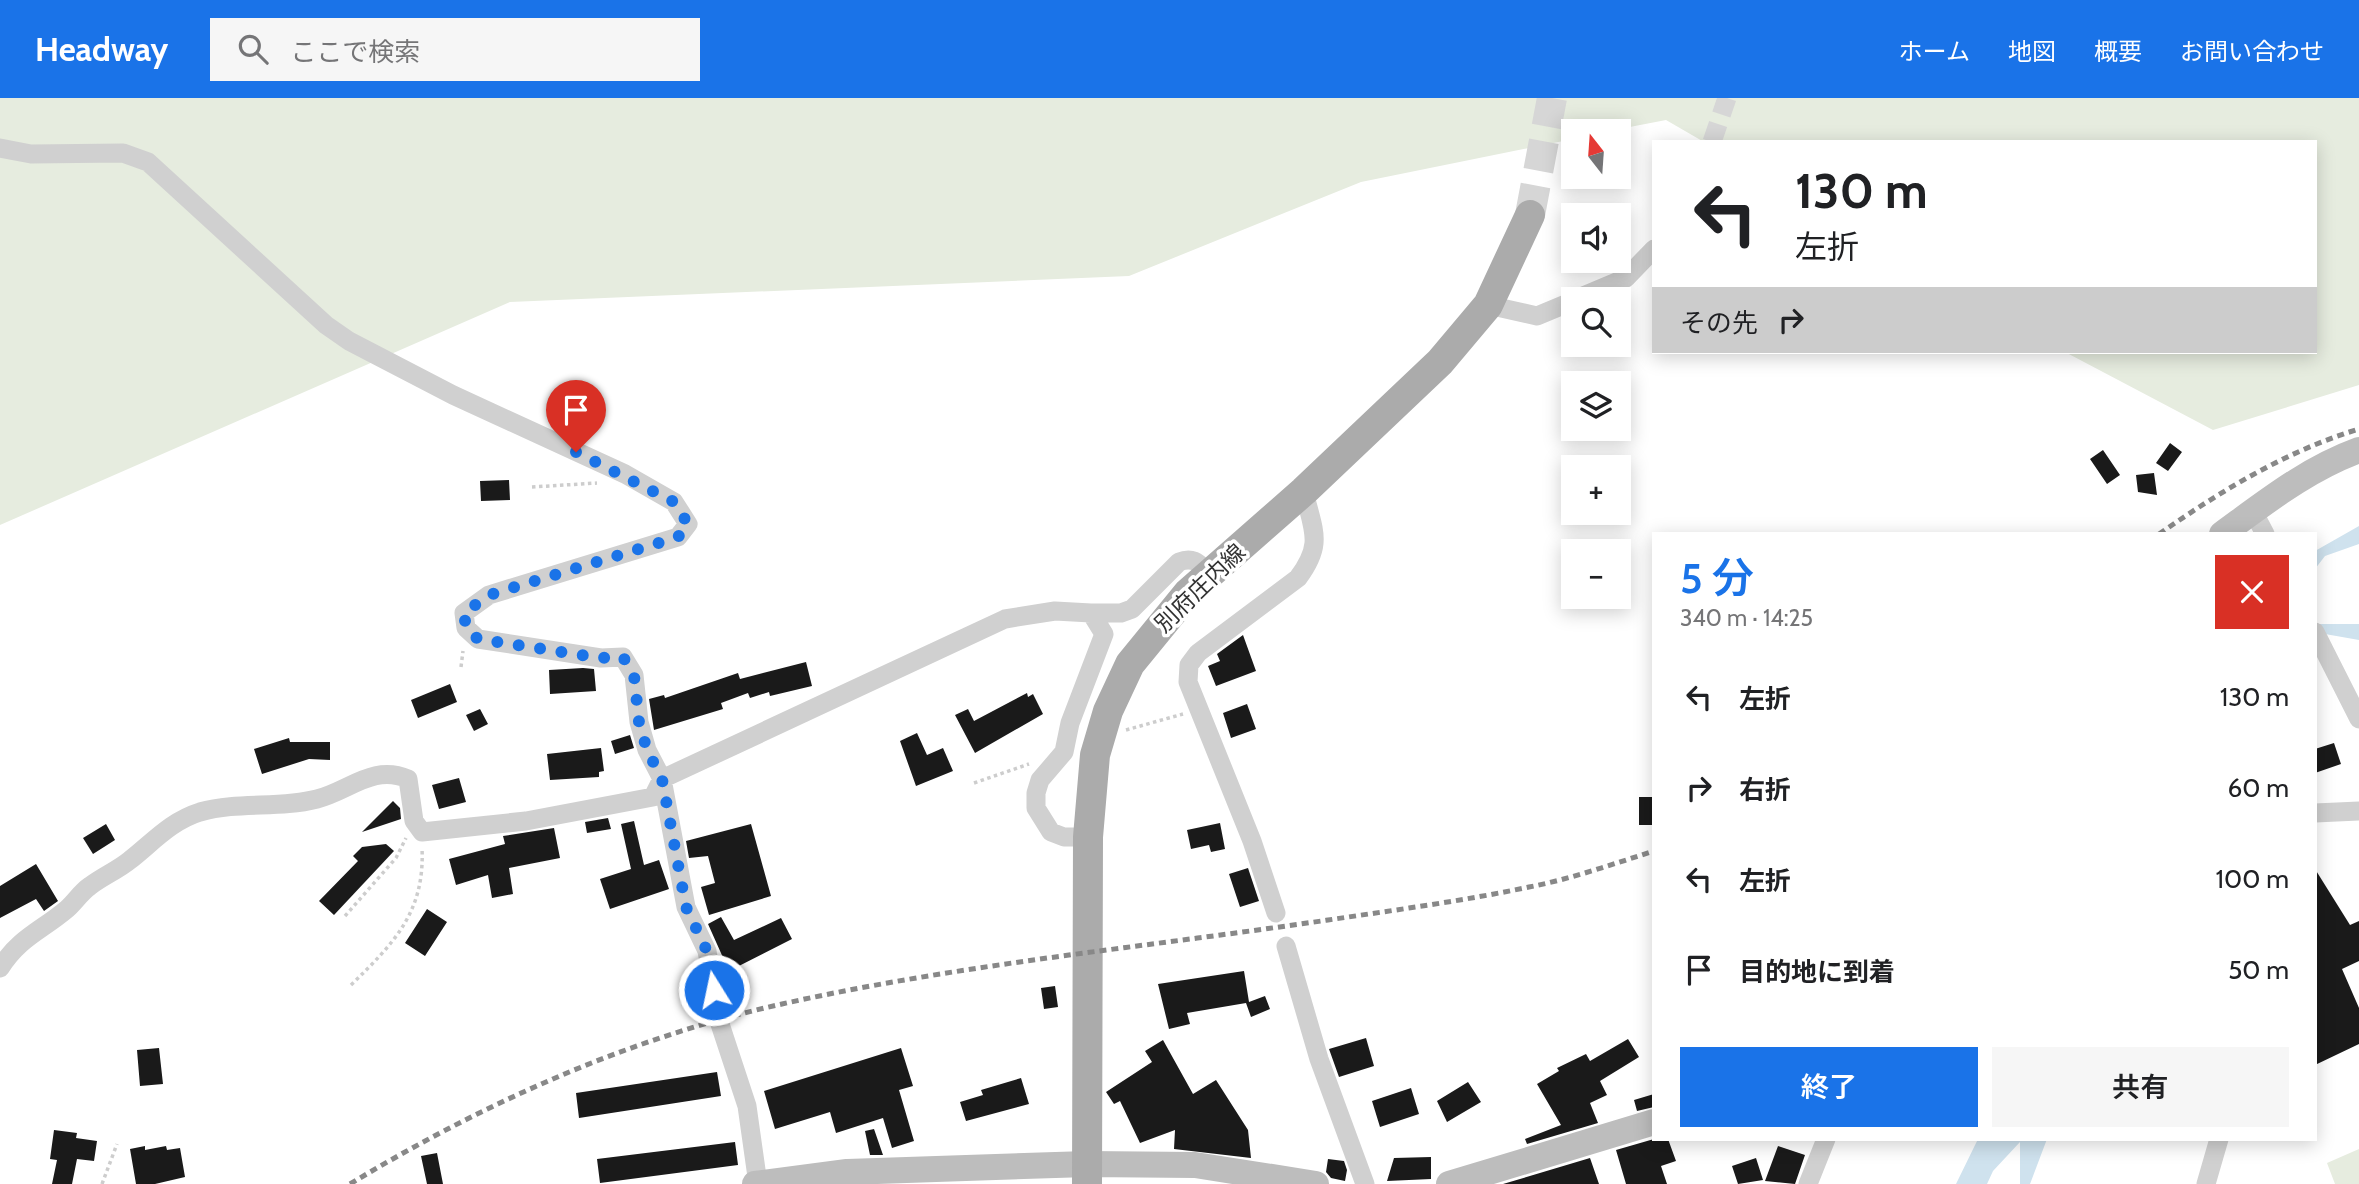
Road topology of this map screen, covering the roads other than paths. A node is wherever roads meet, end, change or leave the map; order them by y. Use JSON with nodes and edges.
{"nodes":[{"id":1,"x":0,"y":148,"type":"edge"},
{"id":2,"x":1530,"y":215,"type":"tunnel mouth"},
{"id":3,"x":1652,"y":251,"type":"edge"},
{"id":4,"x":1605,"y":287,"type":"edge"},
{"id":5,"x":1488,"y":305,"type":"junction"},
{"id":6,"x":1561,"y":306,"type":"edge"},
{"id":7,"x":2359,"y":450,"type":"edge"},
{"id":8,"x":1304,"y":491,"type":"junction"},
{"id":9,"x":2259,"y":522,"type":"edge"},
{"id":10,"x":2228,"y":532,"type":"edge"},
{"id":11,"x":1210,"y":574,"type":"junction"},
{"id":12,"x":1091,"y":613,"type":"junction"},
{"id":13,"x":2317,"y":636,"type":"edge"},
{"id":14,"x":2357,"y":714,"type":"edge"},
{"id":15,"x":662,"y":779,"type":"junction"},
{"id":16,"x":2359,"y":811,"type":"edge"},
{"id":17,"x":2317,"y":813,"type":"edge"},
{"id":18,"x":1088,"y":837,"type":"junction"},
{"id":19,"x":1276,"y":913,"type":"dead end"},
{"id":20,"x":1286,"y":946,"type":"dead end"},
{"id":21,"x":0,"y":968,"type":"edge"},
{"id":22,"x":1652,"y":1123,"type":"edge"},
{"id":23,"x":1825,"y":1141,"type":"edge"},
{"id":24,"x":2218,"y":1141,"type":"edge"},
{"id":25,"x":1087,"y":1174,"type":"edge"},
{"id":26,"x":757,"y":1184,"type":"edge"},
{"id":27,"x":1316,"y":1184,"type":"edge"},
{"id":28,"x":1365,"y":1184,"type":"edge"},
{"id":29,"x":1449,"y":1184,"type":"edge"},
{"id":30,"x":1808,"y":1184,"type":"edge"},
{"id":31,"x":2206,"y":1184,"type":"edge"}],
"edges":[{"from":1,"to":15,"type":"street"},
{"from":2,"to":5,"type":"main road","name":"別府庄内線"},
{"from":3,"to":4,"type":"street"},
{"from":5,"to":6,"type":"street"},
{"from":5,"to":8,"type":"main road","name":"別府庄内線"},
{"from":7,"to":9,"type":"main road"},
{"from":8,"to":11,"type":"main road","name":"別府庄内線"},
{"from":8,"to":19,"type":"street"},
{"from":9,"to":10,"type":"main road"},
{"from":11,"to":12,"type":"street"},
{"from":11,"to":18,"type":"main road","name":"別府庄内線"},
{"from":12,"to":15,"type":"street"},
{"from":12,"to":18,"type":"street"},
{"from":13,"to":14,"type":"street"},
{"from":15,"to":21,"type":"street"},
{"from":15,"to":26,"type":"street"},
{"from":16,"to":17,"type":"street"},
{"from":18,"to":25,"type":"main road","name":"別府庄内線"},
{"from":20,"to":28,"type":"street"},
{"from":22,"to":29,"type":"main road"},
{"from":23,"to":30,"type":"street"},
{"from":24,"to":31,"type":"street"},
{"from":25,"to":26,"type":"main road"},
{"from":25,"to":27,"type":"main road"}]}
